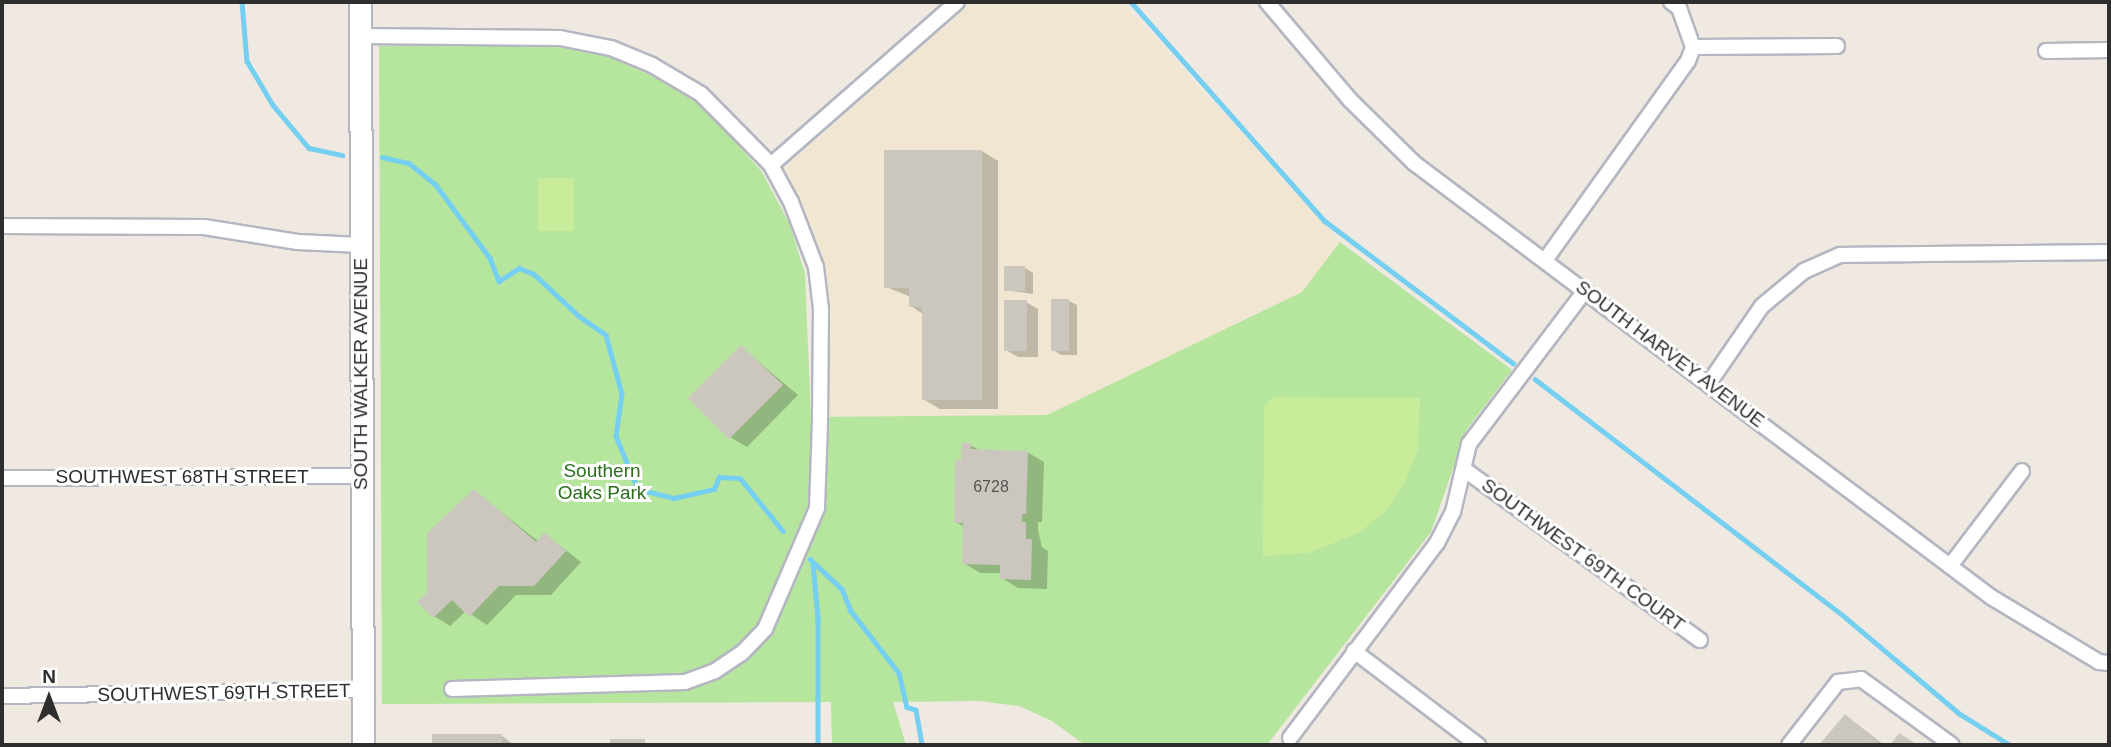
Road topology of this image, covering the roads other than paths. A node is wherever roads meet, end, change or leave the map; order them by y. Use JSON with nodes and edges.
{"nodes":[{"id":1,"x":360,"y":2,"type":"edge"},
{"id":2,"x":957,"y":2,"type":"edge"},
{"id":3,"x":1266,"y":2,"type":"edge"},
{"id":4,"x":1671,"y":2,"type":"edge"},
{"id":5,"x":360,"y":36,"type":"junction"},
{"id":6,"x":1837,"y":46,"type":"dead end"},
{"id":7,"x":1693,"y":47,"type":"junction"},
{"id":8,"x":2109,"y":50,"type":"edge"},
{"id":9,"x":2046,"y":51,"type":"dead end"},
{"id":10,"x":771,"y":165,"type":"junction"},
{"id":11,"x":2,"y":226,"type":"edge"},
{"id":12,"x":361,"y":245,"type":"junction"},
{"id":13,"x":2109,"y":253,"type":"edge"},
{"id":14,"x":1546,"y":258,"type":"junction"},
{"id":15,"x":1584,"y":292,"type":"junction"},
{"id":16,"x":1709,"y":383,"type":"junction"},
{"id":17,"x":1465,"y":470,"type":"junction"},
{"id":18,"x":2022,"y":471,"type":"dead end"},
{"id":19,"x":362,"y":476,"type":"junction"},
{"id":20,"x":2,"y":478,"type":"edge"},
{"id":21,"x":1950,"y":566,"type":"junction"},
{"id":22,"x":1700,"y":640,"type":"dead end"},
{"id":23,"x":1354,"y":651,"type":"junction"},
{"id":24,"x":2109,"y":663,"type":"edge"},
{"id":25,"x":452,"y":689,"type":"dead end"},
{"id":26,"x":363,"y":690,"type":"junction"},
{"id":27,"x":2,"y":696,"type":"edge"},
{"id":28,"x":1290,"y":738,"type":"dead end"},
{"id":29,"x":363,"y":745,"type":"edge"},
{"id":30,"x":1478,"y":745,"type":"edge"},
{"id":31,"x":1789,"y":745,"type":"edge"},
{"id":32,"x":1952,"y":745,"type":"edge"}],
"edges":[{"from":1,"to":5,"type":"main road","name":"SOUTH WALKER AVENUE"},
{"from":2,"to":10,"type":"street"},
{"from":3,"to":14,"type":"street","name":"SOUTH HARVEY AVENUE"},
{"from":4,"to":7,"type":"street"},
{"from":5,"to":10,"type":"street"},
{"from":5,"to":12,"type":"main road","name":"SOUTH WALKER AVENUE"},
{"from":6,"to":7,"type":"street"},
{"from":7,"to":14,"type":"street"},
{"from":8,"to":9,"type":"street"},
{"from":10,"to":25,"type":"street"},
{"from":11,"to":12,"type":"street"},
{"from":12,"to":19,"type":"main road","name":"SOUTH WALKER AVENUE"},
{"from":13,"to":16,"type":"street"},
{"from":14,"to":15,"type":"street","name":"SOUTH HARVEY AVENUE"},
{"from":15,"to":16,"type":"street","name":"SOUTH HARVEY AVENUE"},
{"from":15,"to":17,"type":"street"},
{"from":16,"to":21,"type":"street","name":"SOUTH HARVEY AVENUE"},
{"from":17,"to":22,"type":"street","name":"SOUTHWEST 69TH COURT"},
{"from":17,"to":23,"type":"street"},
{"from":18,"to":21,"type":"street"},
{"from":19,"to":20,"type":"street","name":"SOUTHWEST 68TH STREET"},
{"from":19,"to":26,"type":"main road","name":"SOUTH WALKER AVENUE"},
{"from":21,"to":24,"type":"street","name":"SOUTH HARVEY AVENUE"},
{"from":23,"to":28,"type":"street"},
{"from":23,"to":30,"type":"street"},
{"from":26,"to":27,"type":"street","name":"SOUTHWEST 69TH STREET"},
{"from":26,"to":29,"type":"main road","name":"SOUTH WALKER AVENUE"},
{"from":31,"to":32,"type":"street"}]}
